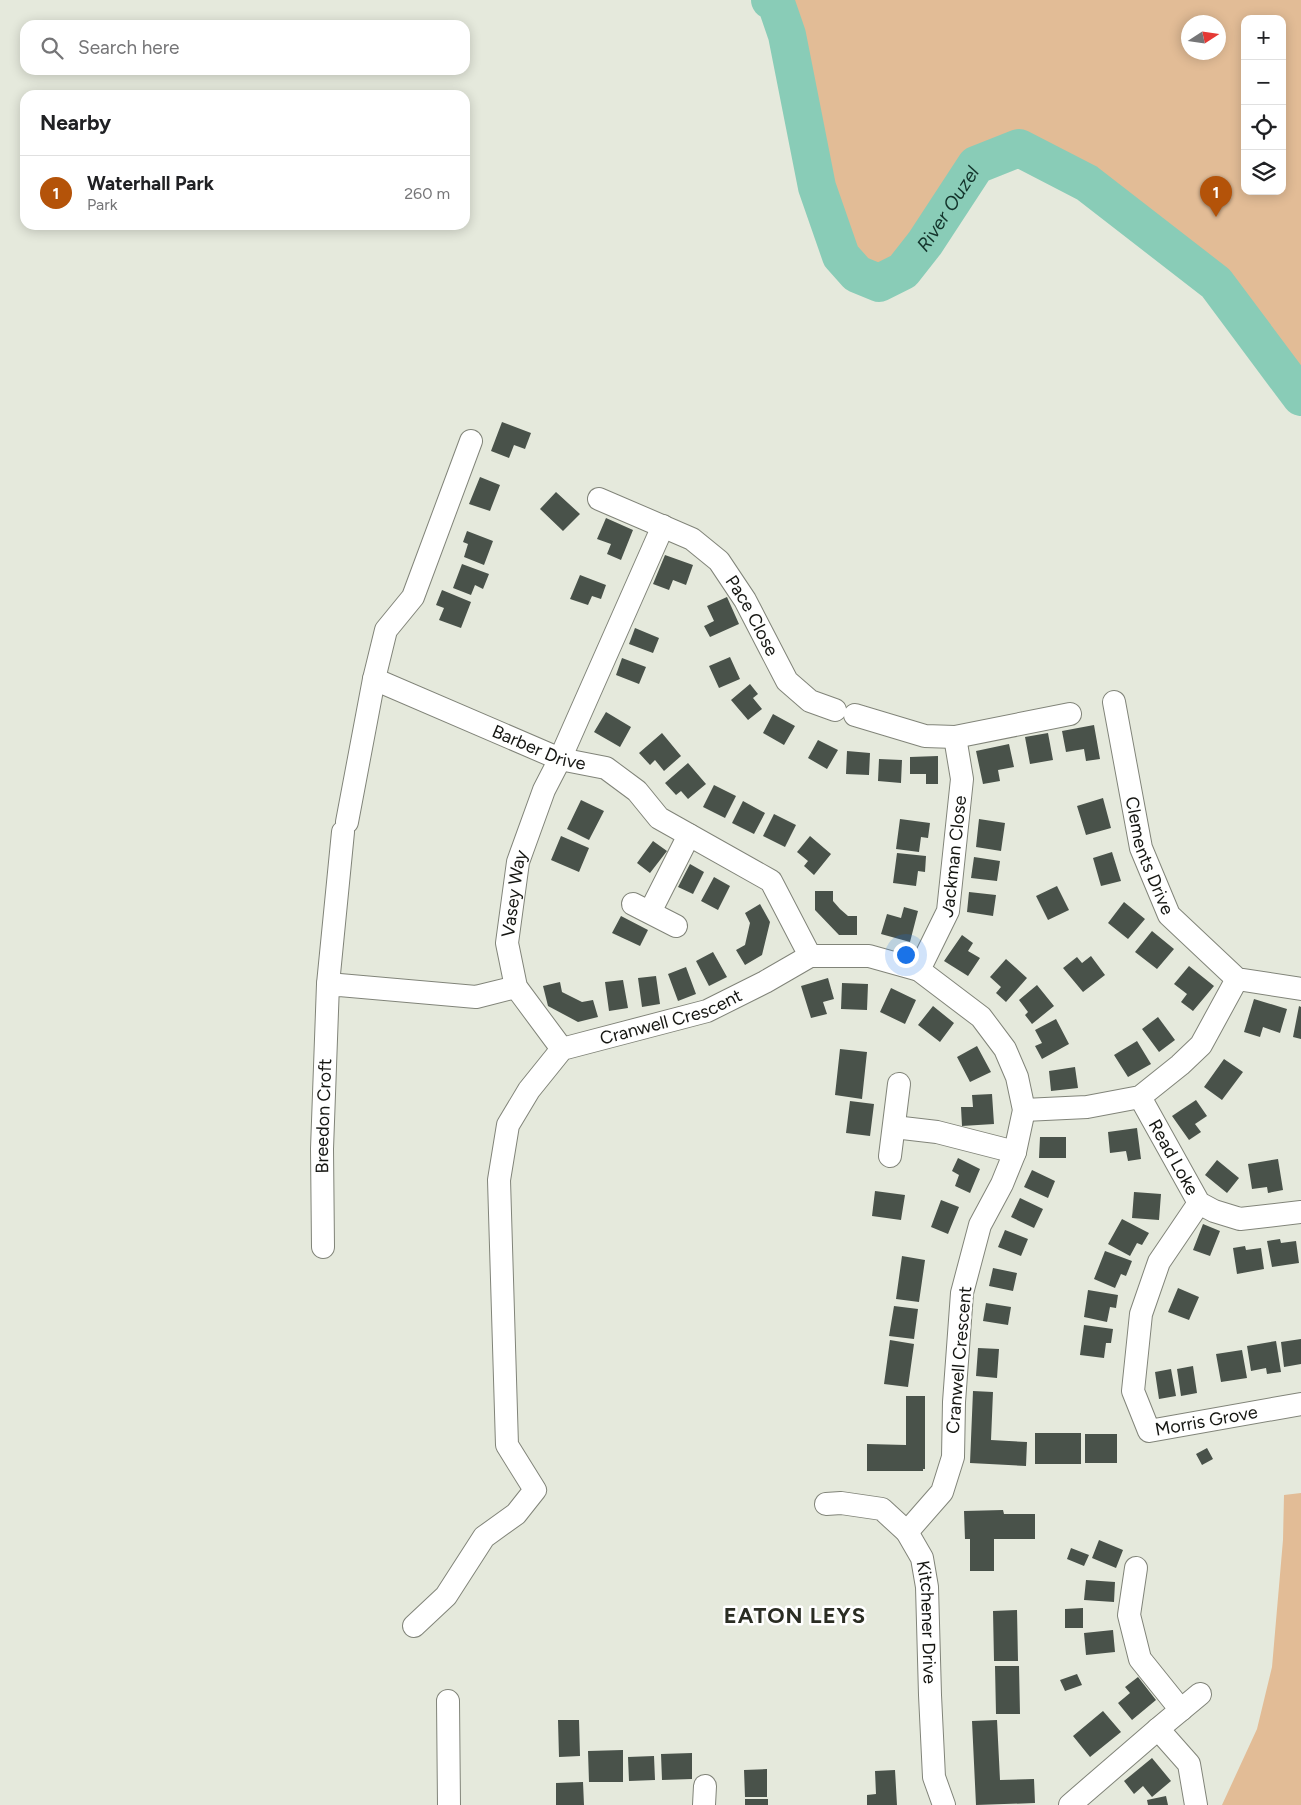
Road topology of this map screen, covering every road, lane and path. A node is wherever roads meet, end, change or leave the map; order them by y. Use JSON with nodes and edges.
{"nodes":[{"id":1,"x":472,"y":440,"type":"dead end"},
{"id":2,"x":599,"y":498,"type":"dead end"},
{"id":3,"x":663,"y":526,"type":"junction"},
{"id":4,"x":374,"y":679,"type":"junction"},
{"id":5,"x":1114,"y":702,"type":"dead end"},
{"id":6,"x":1070,"y":714,"type":"dead end"},
{"id":7,"x":955,"y":737,"type":"junction"},
{"id":8,"x":560,"y":759,"type":"junction"},
{"id":9,"x":689,"y":835,"type":"junction"},
{"id":10,"x":676,"y":926,"type":"dead end"},
{"id":11,"x":810,"y":956,"type":"junction"},
{"id":12,"x":919,"y":970,"type":"junction"},
{"id":13,"x":1238,"y":979,"type":"junction"},
{"id":14,"x":328,"y":984,"type":"junction"},
{"id":15,"x":516,"y":987,"type":"junction"},
{"id":16,"x":1301,"y":989,"type":"edge"},
{"id":17,"x":562,"y":1049,"type":"junction"},
{"id":18,"x":899,"y":1084,"type":"dead end"},
{"id":19,"x":1140,"y":1097,"type":"junction"},
{"id":20,"x":1024,"y":1110,"type":"junction"},
{"id":21,"x":894,"y":1127,"type":"junction"},
{"id":22,"x":1015,"y":1152,"type":"junction"},
{"id":23,"x":890,"y":1156,"type":"dead end"},
{"id":24,"x":1199,"y":1203,"type":"junction"},
{"id":25,"x":1301,"y":1212,"type":"edge"},
{"id":26,"x":323,"y":1247,"type":"dead end"},
{"id":27,"x":1301,"y":1404,"type":"edge"},
{"id":28,"x":826,"y":1504,"type":"dead end"},
{"id":29,"x":907,"y":1532,"type":"junction"},
{"id":30,"x":1136,"y":1568,"type":"dead end"},
{"id":31,"x":414,"y":1626,"type":"dead end"},
{"id":32,"x":1200,"y":1694,"type":"dead end"},
{"id":33,"x":448,"y":1701,"type":"dead end"},
{"id":34,"x":1181,"y":1710,"type":"junction"},
{"id":35,"x":1158,"y":1729,"type":"junction"},
{"id":36,"x":449,"y":1805,"type":"edge"},
{"id":37,"x":944,"y":1805,"type":"edge"},
{"id":38,"x":1070,"y":1805,"type":"edge"},
{"id":39,"x":1196,"y":1805,"type":"edge"}],
"edges":[{"from":1,"to":4,"type":"street"},
{"from":2,"to":3,"type":"street","name":"Pace Close"},
{"from":3,"to":7,"type":"street","name":"Pace Close"},
{"from":3,"to":8,"type":"street"},
{"from":4,"to":8,"type":"street","name":"Barber Drive"},
{"from":4,"to":14,"type":"street","name":"Breedon Croft"},
{"from":5,"to":13,"type":"street","name":"Clements Drive"},
{"from":6,"to":7,"type":"street"},
{"from":7,"to":12,"type":"street","name":"Jackman Close"},
{"from":8,"to":9,"type":"street","name":"Barber Drive"},
{"from":8,"to":15,"type":"street","name":"Vasey Way"},
{"from":9,"to":10,"type":"street"},
{"from":9,"to":11,"type":"street","name":"Barber Drive"},
{"from":11,"to":12,"type":"street","name":"Cranwell Crescent"},
{"from":11,"to":17,"type":"street","name":"Cranwell Crescent"},
{"from":12,"to":20,"type":"street","name":"Cranwell Crescent"},
{"from":13,"to":16,"type":"street"},
{"from":13,"to":19,"type":"street"},
{"from":14,"to":15,"type":"street"},
{"from":14,"to":26,"type":"street","name":"Breedon Croft"},
{"from":15,"to":17,"type":"street","name":"Vasey Way"},
{"from":17,"to":31,"type":"street"},
{"from":18,"to":21,"type":"street"},
{"from":19,"to":20,"type":"street"},
{"from":19,"to":24,"type":"street","name":"Read Loke"},
{"from":20,"to":22,"type":"street","name":"Cranwell Crescent"},
{"from":21,"to":22,"type":"street"},
{"from":21,"to":23,"type":"street"},
{"from":22,"to":29,"type":"street","name":"Cranwell Crescent"},
{"from":24,"to":25,"type":"street","name":"Read Loke"},
{"from":24,"to":27,"type":"street","name":"Morris Grove"},
{"from":28,"to":29,"type":"street","name":"Kitchener Drive"},
{"from":29,"to":37,"type":"street","name":"Kitchener Drive"},
{"from":30,"to":34,"type":"street"},
{"from":32,"to":34,"type":"street"},
{"from":33,"to":36,"type":"street"},
{"from":34,"to":35,"type":"street"},
{"from":35,"to":38,"type":"street"},
{"from":35,"to":39,"type":"street"}]}
